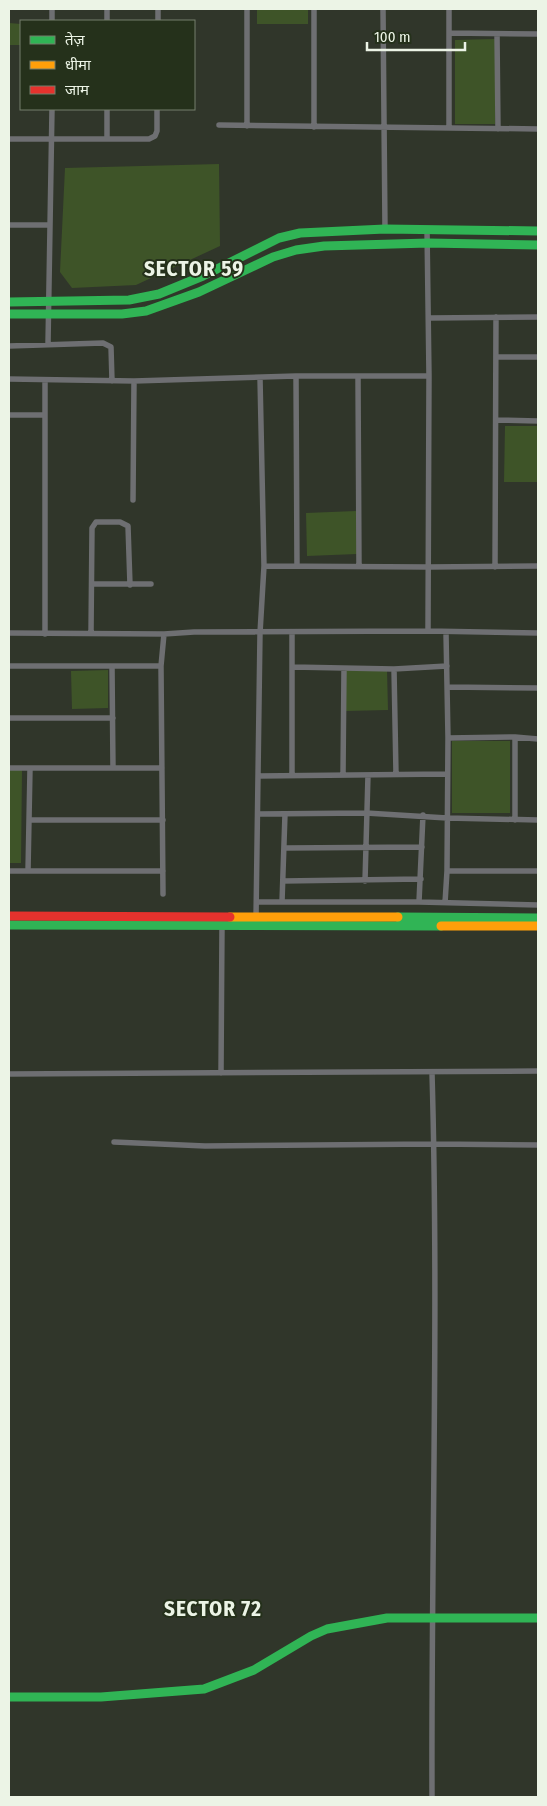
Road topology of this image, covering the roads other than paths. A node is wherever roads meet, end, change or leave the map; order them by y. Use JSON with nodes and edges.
{"nodes":[{"id":1,"x":247,"y":9,"type":"edge"},
{"id":2,"x":314,"y":9,"type":"edge"},
{"id":3,"x":384,"y":9,"type":"edge"},
{"id":4,"x":449,"y":9,"type":"edge"},
{"id":5,"x":449,"y":33,"type":"junction"},
{"id":6,"x":497,"y":34,"type":"junction"},
{"id":7,"x":538,"y":34,"type":"edge"},
{"id":8,"x":52,"y":110,"type":"edge"},
{"id":9,"x":107,"y":110,"type":"edge"},
{"id":10,"x":157,"y":110,"type":"edge"},
{"id":11,"x":219,"y":125,"type":"dead end"},
{"id":12,"x":247,"y":126,"type":"junction"},
{"id":13,"x":314,"y":127,"type":"junction"},
{"id":14,"x":384,"y":127,"type":"junction"},
{"id":15,"x":449,"y":128,"type":"junction"},
{"id":16,"x":498,"y":129,"type":"junction"},
{"id":17,"x":538,"y":129,"type":"edge"},
{"id":18,"x":52,"y":138,"type":"junction"},
{"id":19,"x":107,"y":138,"type":"junction"},
{"id":20,"x":9,"y":139,"type":"edge"},
{"id":21,"x":9,"y":225,"type":"edge"},
{"id":22,"x":49,"y":225,"type":"junction"},
{"id":23,"x":385,"y":228,"type":"junction"},
{"id":24,"x":427,"y":229,"type":"junction"},
{"id":25,"x":538,"y":230,"type":"edge"},
{"id":26,"x":428,"y":243,"type":"junction"},
{"id":27,"x":538,"y":245,"type":"edge"},
{"id":28,"x":9,"y":302,"type":"edge"},
{"id":29,"x":48,"y":302,"type":"junction"},
{"id":30,"x":9,"y":314,"type":"edge"},
{"id":31,"x":48,"y":314,"type":"junction"},
{"id":32,"x":538,"y":316,"type":"edge"},
{"id":33,"x":496,"y":317,"type":"junction"},
{"id":34,"x":429,"y":318,"type":"junction"},
{"id":35,"x":48,"y":344,"type":"junction"},
{"id":36,"x":9,"y":346,"type":"edge"},
{"id":37,"x":497,"y":356,"type":"junction"},
{"id":38,"x":538,"y":356,"type":"edge"},
{"id":39,"x":296,"y":376,"type":"junction"},
{"id":40,"x":429,"y":376,"type":"junction"},
{"id":41,"x":358,"y":377,"type":"junction"},
{"id":42,"x":260,"y":378,"type":"junction"},
{"id":43,"x":9,"y":379,"type":"edge"},
{"id":44,"x":45,"y":380,"type":"junction"},
{"id":45,"x":112,"y":381,"type":"junction"},
{"id":46,"x":134,"y":381,"type":"junction"},
{"id":47,"x":44,"y":415,"type":"junction"},
{"id":48,"x":9,"y":416,"type":"edge"},
{"id":49,"x":497,"y":420,"type":"junction"},
{"id":50,"x":538,"y":421,"type":"edge"},
{"id":51,"x":133,"y":500,"type":"dead end"},
{"id":52,"x":264,"y":566,"type":"junction"},
{"id":53,"x":297,"y":566,"type":"junction"},
{"id":54,"x":359,"y":566,"type":"junction"},
{"id":55,"x":538,"y":566,"type":"edge"},
{"id":56,"x":428,"y":567,"type":"junction"},
{"id":57,"x":496,"y":567,"type":"junction"},
{"id":58,"x":92,"y":584,"type":"junction"},
{"id":59,"x":130,"y":584,"type":"junction"},
{"id":60,"x":151,"y":584,"type":"dead end"},
{"id":61,"x":428,"y":632,"type":"junction"},
{"id":62,"x":9,"y":633,"type":"edge"},
{"id":63,"x":91,"y":633,"type":"junction"},
{"id":64,"x":260,"y":633,"type":"junction"},
{"id":65,"x":292,"y":633,"type":"junction"},
{"id":66,"x":446,"y":633,"type":"junction"},
{"id":67,"x":538,"y":633,"type":"edge"},
{"id":68,"x":45,"y":634,"type":"junction"},
{"id":69,"x":164,"y":634,"type":"junction"},
{"id":70,"x":9,"y":666,"type":"edge"},
{"id":71,"x":112,"y":666,"type":"junction"},
{"id":72,"x":161,"y":666,"type":"junction"},
{"id":73,"x":447,"y":666,"type":"junction"},
{"id":74,"x":292,"y":667,"type":"junction"},
{"id":75,"x":344,"y":669,"type":"junction"},
{"id":76,"x":394,"y":669,"type":"junction"},
{"id":77,"x":448,"y":687,"type":"junction"},
{"id":78,"x":538,"y":688,"type":"edge"},
{"id":79,"x":9,"y":718,"type":"edge"},
{"id":80,"x":113,"y":718,"type":"junction"},
{"id":81,"x":515,"y":737,"type":"junction"},
{"id":82,"x":448,"y":738,"type":"junction"},
{"id":83,"x":538,"y":739,"type":"edge"},
{"id":84,"x":9,"y":768,"type":"edge"},
{"id":85,"x":113,"y":768,"type":"junction"},
{"id":86,"x":162,"y":768,"type":"junction"},
{"id":87,"x":30,"y":769,"type":"junction"},
{"id":88,"x":396,"y":774,"type":"junction"},
{"id":89,"x":447,"y":774,"type":"junction"},
{"id":90,"x":292,"y":775,"type":"junction"},
{"id":91,"x":343,"y":775,"type":"junction"},
{"id":92,"x":368,"y":775,"type":"junction"},
{"id":93,"x":258,"y":776,"type":"junction"},
{"id":94,"x":366,"y":813,"type":"junction"},
{"id":95,"x":258,"y":814,"type":"junction"},
{"id":96,"x":285,"y":814,"type":"junction"},
{"id":97,"x":423,"y":815,"type":"junction"},
{"id":98,"x":447,"y":818,"type":"junction"},
{"id":99,"x":29,"y":820,"type":"junction"},
{"id":100,"x":163,"y":820,"type":"junction"},
{"id":101,"x":515,"y":820,"type":"junction"},
{"id":102,"x":538,"y":820,"type":"edge"},
{"id":103,"x":422,"y":847,"type":"junction"},
{"id":104,"x":284,"y":848,"type":"junction"},
{"id":105,"x":365,"y":848,"type":"junction"},
{"id":106,"x":9,"y":871,"type":"edge"},
{"id":107,"x":28,"y":871,"type":"junction"},
{"id":108,"x":163,"y":871,"type":"junction"},
{"id":109,"x":447,"y":871,"type":"junction"},
{"id":110,"x":538,"y":871,"type":"edge"},
{"id":111,"x":421,"y":879,"type":"junction"},
{"id":112,"x":283,"y":881,"type":"junction"},
{"id":113,"x":365,"y":881,"type":"junction"},
{"id":114,"x":163,"y":894,"type":"dead end"},
{"id":115,"x":258,"y":902,"type":"junction"},
{"id":116,"x":282,"y":902,"type":"junction"},
{"id":117,"x":419,"y":902,"type":"junction"},
{"id":118,"x":445,"y":903,"type":"junction"},
{"id":119,"x":538,"y":906,"type":"edge"},
{"id":120,"x":9,"y":916,"type":"edge"},
{"id":121,"x":538,"y":918,"type":"edge"},
{"id":122,"x":256,"y":921,"type":"junction"},
{"id":123,"x":9,"y":925,"type":"edge"},
{"id":124,"x":222,"y":926,"type":"junction"},
{"id":125,"x":538,"y":926,"type":"edge"},
{"id":126,"x":538,"y":1071,"type":"edge"},
{"id":127,"x":432,"y":1072,"type":"junction"},
{"id":128,"x":221,"y":1073,"type":"junction"},
{"id":129,"x":9,"y":1074,"type":"edge"},
{"id":130,"x":114,"y":1142,"type":"dead end"},
{"id":131,"x":434,"y":1144,"type":"junction"},
{"id":132,"x":538,"y":1145,"type":"edge"},
{"id":133,"x":538,"y":1618,"type":"edge"},
{"id":134,"x":433,"y":1620,"type":"junction"},
{"id":135,"x":9,"y":1697,"type":"edge"},
{"id":136,"x":432,"y":1797,"type":"edge"}],
"edges":[{"from":1,"to":12,"type":"street"},
{"from":2,"to":13,"type":"street"},
{"from":3,"to":14,"type":"street"},
{"from":4,"to":5,"type":"street"},
{"from":5,"to":6,"type":"street"},
{"from":5,"to":15,"type":"street"},
{"from":6,"to":7,"type":"street"},
{"from":6,"to":16,"type":"street"},
{"from":8,"to":18,"type":"street"},
{"from":9,"to":19,"type":"street"},
{"from":10,"to":19,"type":"street"},
{"from":11,"to":12,"type":"street"},
{"from":12,"to":13,"type":"street"},
{"from":13,"to":14,"type":"street"},
{"from":14,"to":15,"type":"street"},
{"from":14,"to":23,"type":"street"},
{"from":15,"to":16,"type":"street"},
{"from":16,"to":17,"type":"street"},
{"from":18,"to":19,"type":"street"},
{"from":18,"to":20,"type":"street"},
{"from":18,"to":22,"type":"street"},
{"from":21,"to":22,"type":"street"},
{"from":22,"to":29,"type":"street"},
{"from":23,"to":24,"type":"street"},
{"from":23,"to":29,"type":"street"},
{"from":24,"to":25,"type":"street"},
{"from":24,"to":26,"type":"street"},
{"from":26,"to":27,"type":"street"},
{"from":26,"to":31,"type":"street"},
{"from":26,"to":34,"type":"street"},
{"from":28,"to":29,"type":"street"},
{"from":29,"to":31,"type":"street"},
{"from":30,"to":31,"type":"street"},
{"from":31,"to":35,"type":"street"},
{"from":32,"to":33,"type":"street"},
{"from":33,"to":34,"type":"street"},
{"from":33,"to":37,"type":"street"},
{"from":34,"to":40,"type":"street"},
{"from":35,"to":36,"type":"street"},
{"from":35,"to":45,"type":"street"},
{"from":37,"to":38,"type":"street"},
{"from":37,"to":49,"type":"street"},
{"from":39,"to":41,"type":"street"},
{"from":39,"to":42,"type":"street"},
{"from":39,"to":53,"type":"street"},
{"from":40,"to":41,"type":"street"},
{"from":40,"to":56,"type":"street"},
{"from":41,"to":54,"type":"street"},
{"from":42,"to":46,"type":"street"},
{"from":42,"to":52,"type":"street"},
{"from":43,"to":44,"type":"street"},
{"from":44,"to":45,"type":"street"},
{"from":44,"to":47,"type":"street"},
{"from":45,"to":46,"type":"street"},
{"from":46,"to":51,"type":"street"},
{"from":47,"to":48,"type":"street"},
{"from":47,"to":68,"type":"street"},
{"from":49,"to":50,"type":"street"},
{"from":49,"to":57,"type":"street"},
{"from":52,"to":53,"type":"street"},
{"from":52,"to":64,"type":"street"},
{"from":53,"to":54,"type":"street"},
{"from":54,"to":56,"type":"street"},
{"from":55,"to":57,"type":"street"},
{"from":56,"to":57,"type":"street"},
{"from":56,"to":61,"type":"street"},
{"from":58,"to":59,"type":"street"},
{"from":58,"to":59,"type":"street"},
{"from":58,"to":63,"type":"street"},
{"from":59,"to":60,"type":"street"},
{"from":61,"to":65,"type":"street"},
{"from":61,"to":66,"type":"street"},
{"from":62,"to":68,"type":"street"},
{"from":63,"to":68,"type":"street"},
{"from":63,"to":69,"type":"street"},
{"from":64,"to":65,"type":"street"},
{"from":64,"to":69,"type":"street"},
{"from":64,"to":93,"type":"street"},
{"from":65,"to":74,"type":"street"},
{"from":66,"to":67,"type":"street"},
{"from":66,"to":73,"type":"street"},
{"from":69,"to":72,"type":"street"},
{"from":70,"to":71,"type":"street"},
{"from":71,"to":72,"type":"street"},
{"from":71,"to":80,"type":"street"},
{"from":72,"to":86,"type":"street"},
{"from":73,"to":76,"type":"street"},
{"from":73,"to":77,"type":"street"},
{"from":74,"to":75,"type":"street"},
{"from":74,"to":90,"type":"street"},
{"from":75,"to":76,"type":"street"},
{"from":75,"to":91,"type":"street"},
{"from":76,"to":88,"type":"street"},
{"from":77,"to":78,"type":"street"},
{"from":77,"to":82,"type":"street"},
{"from":79,"to":80,"type":"street"},
{"from":80,"to":85,"type":"street"},
{"from":81,"to":82,"type":"street"},
{"from":81,"to":83,"type":"street"},
{"from":81,"to":101,"type":"street"},
{"from":82,"to":89,"type":"street"},
{"from":84,"to":87,"type":"street"},
{"from":85,"to":86,"type":"street"},
{"from":85,"to":87,"type":"street"},
{"from":86,"to":100,"type":"street"},
{"from":87,"to":99,"type":"street"},
{"from":88,"to":89,"type":"street"},
{"from":88,"to":92,"type":"street"},
{"from":89,"to":98,"type":"street"},
{"from":90,"to":91,"type":"street"},
{"from":90,"to":93,"type":"street"},
{"from":91,"to":92,"type":"street"},
{"from":92,"to":94,"type":"street"},
{"from":93,"to":95,"type":"street"},
{"from":94,"to":96,"type":"street"},
{"from":94,"to":97,"type":"street"},
{"from":94,"to":105,"type":"street"},
{"from":95,"to":96,"type":"street"},
{"from":95,"to":115,"type":"street"},
{"from":96,"to":104,"type":"street"},
{"from":97,"to":98,"type":"street"},
{"from":97,"to":103,"type":"street"},
{"from":98,"to":101,"type":"street"},
{"from":98,"to":109,"type":"street"},
{"from":99,"to":100,"type":"street"},
{"from":99,"to":107,"type":"street"},
{"from":100,"to":108,"type":"street"},
{"from":101,"to":102,"type":"street"},
{"from":103,"to":105,"type":"street"},
{"from":103,"to":111,"type":"street"},
{"from":104,"to":105,"type":"street"},
{"from":104,"to":112,"type":"street"},
{"from":105,"to":113,"type":"street"},
{"from":106,"to":107,"type":"street"},
{"from":107,"to":108,"type":"street"},
{"from":108,"to":114,"type":"street"},
{"from":109,"to":110,"type":"street"},
{"from":109,"to":118,"type":"street"},
{"from":111,"to":113,"type":"street"},
{"from":111,"to":117,"type":"street"},
{"from":112,"to":113,"type":"street"},
{"from":112,"to":116,"type":"street"},
{"from":115,"to":116,"type":"street"},
{"from":115,"to":122,"type":"street"},
{"from":116,"to":117,"type":"street"},
{"from":117,"to":118,"type":"street"},
{"from":118,"to":119,"type":"street"},
{"from":120,"to":122,"type":"street"},
{"from":121,"to":122,"type":"street"},
{"from":122,"to":124,"type":"street"},
{"from":122,"to":125,"type":"street"},
{"from":123,"to":124,"type":"street"},
{"from":124,"to":128,"type":"street"},
{"from":126,"to":127,"type":"street"},
{"from":127,"to":128,"type":"street"},
{"from":127,"to":131,"type":"street"},
{"from":128,"to":129,"type":"street"},
{"from":130,"to":131,"type":"street"},
{"from":131,"to":132,"type":"street"},
{"from":131,"to":134,"type":"street"},
{"from":133,"to":134,"type":"street"},
{"from":134,"to":135,"type":"street"},
{"from":134,"to":136,"type":"street"}]}
